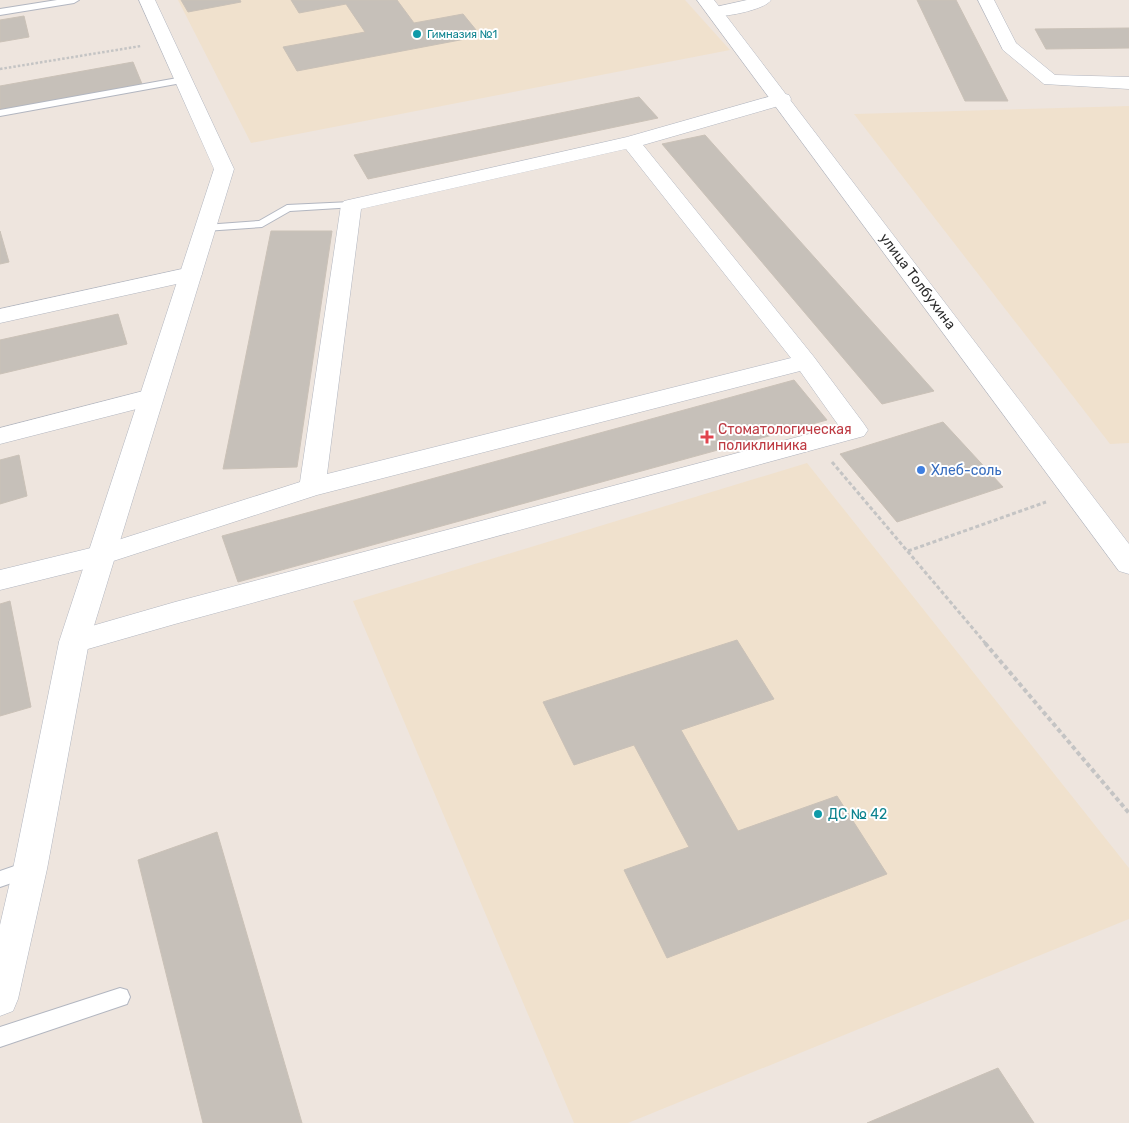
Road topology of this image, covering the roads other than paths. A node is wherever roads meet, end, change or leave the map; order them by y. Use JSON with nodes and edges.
{"nodes":[{"id":1,"x":74,"y":0,"type":"edge"},
{"id":2,"x":147,"y":0,"type":"edge"},
{"id":3,"x":763,"y":0,"type":"edge"},
{"id":4,"x":986,"y":0,"type":"edge"},
{"id":5,"x":711,"y":6,"type":"edge"},
{"id":6,"x":0,"y":12,"type":"edge"},
{"id":7,"x":183,"y":80,"type":"junction"},
{"id":8,"x":1129,"y":83,"type":"edge"},
{"id":9,"x":782,"y":99,"type":"junction"},
{"id":10,"x":0,"y":113,"type":"edge"},
{"id":11,"x":632,"y":142,"type":"junction"},
{"id":12,"x":351,"y":205,"type":"junction"},
{"id":13,"x":205,"y":228,"type":"junction"},
{"id":14,"x":191,"y":274,"type":"junction"},
{"id":15,"x":0,"y":316,"type":"edge"},
{"id":16,"x":806,"y":362,"type":"junction"},
{"id":17,"x":151,"y":397,"type":"junction"},
{"id":18,"x":0,"y":436,"type":"edge"},
{"id":19,"x":312,"y":487,"type":"junction"},
{"id":20,"x":101,"y":555,"type":"junction"},
{"id":21,"x":1129,"y":564,"type":"edge"},
{"id":22,"x":0,"y":580,"type":"edge"},
{"id":23,"x":74,"y":642,"type":"junction"},
{"id":24,"x":30,"y":869,"type":"junction"},
{"id":25,"x":0,"y":879,"type":"edge"},
{"id":26,"x":120,"y":997,"type":"dead end"},
{"id":27,"x":0,"y":999,"type":"edge"},
{"id":28,"x":0,"y":1037,"type":"edge"}],
"edges":[{"from":1,"to":6,"type":"lane"},
{"from":2,"to":7,"type":"street"},
{"from":3,"to":5,"type":"street"},
{"from":4,"to":8,"type":"street"},
{"from":5,"to":9,"type":"street","name":"улица Толбухина"},
{"from":7,"to":10,"type":"lane"},
{"from":7,"to":13,"type":"street"},
{"from":9,"to":11,"type":"street"},
{"from":9,"to":21,"type":"street","name":"улица Толбухина"},
{"from":11,"to":12,"type":"street"},
{"from":11,"to":16,"type":"street"},
{"from":12,"to":13,"type":"lane"},
{"from":12,"to":19,"type":"street"},
{"from":13,"to":14,"type":"street"},
{"from":14,"to":15,"type":"street"},
{"from":14,"to":17,"type":"street"},
{"from":16,"to":19,"type":"street"},
{"from":16,"to":23,"type":"street"},
{"from":17,"to":18,"type":"street"},
{"from":17,"to":20,"type":"street"},
{"from":19,"to":20,"type":"street"},
{"from":20,"to":22,"type":"street"},
{"from":20,"to":23,"type":"street"},
{"from":23,"to":24,"type":"street"},
{"from":24,"to":25,"type":"lane"},
{"from":24,"to":27,"type":"street"},
{"from":26,"to":28,"type":"lane"}]}
